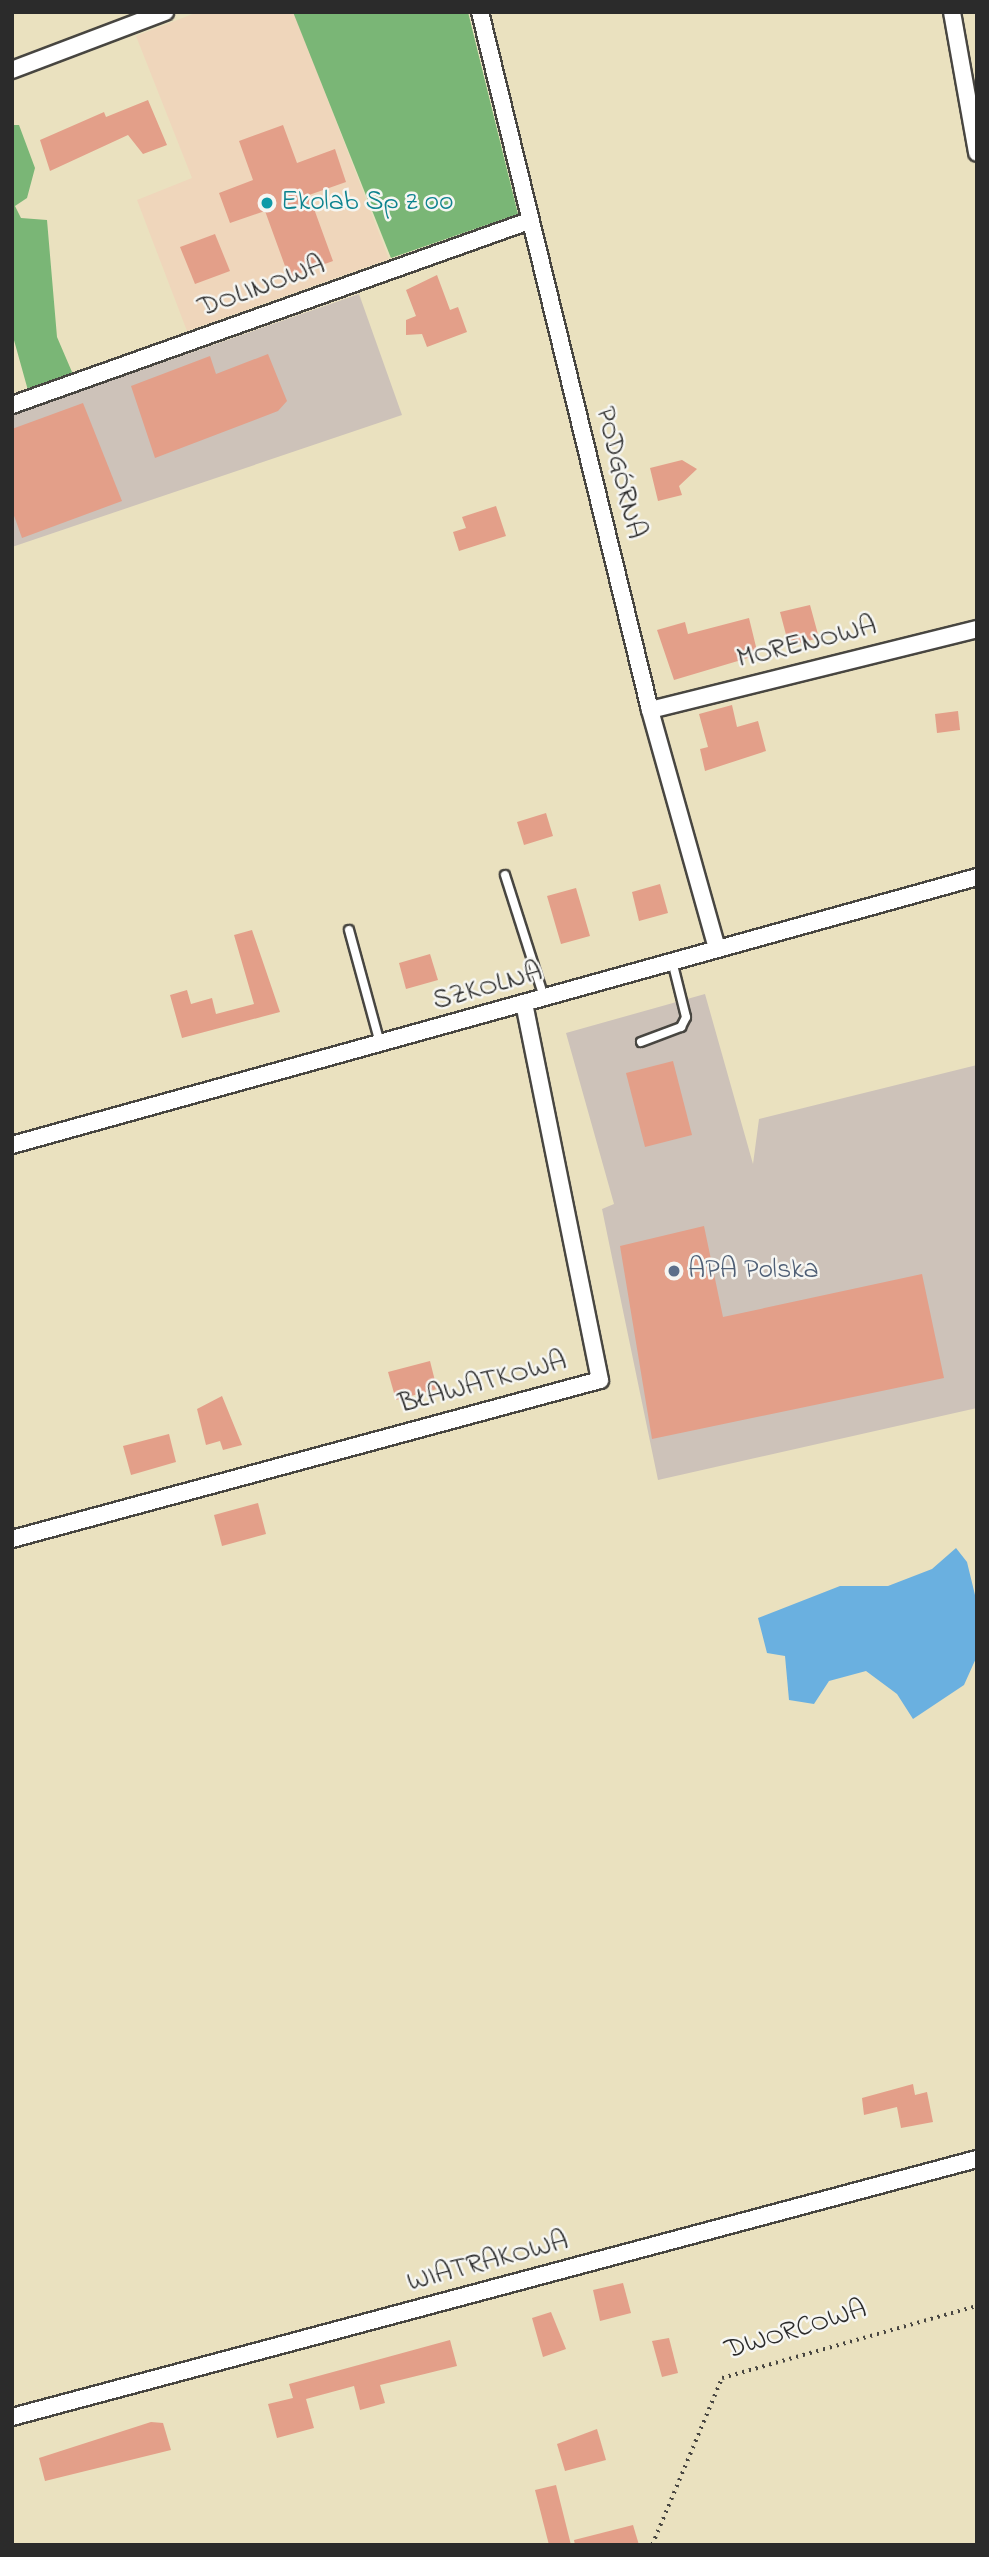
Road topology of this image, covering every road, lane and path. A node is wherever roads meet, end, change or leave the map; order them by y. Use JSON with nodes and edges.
{"nodes":[{"id":1,"x":165,"y":12,"type":"edge"},
{"id":2,"x":480,"y":12,"type":"edge"},
{"id":3,"x":952,"y":12,"type":"edge"},
{"id":4,"x":12,"y":70,"type":"edge"},
{"id":5,"x":977,"y":153,"type":"edge"},
{"id":6,"x":529,"y":220,"type":"junction"},
{"id":7,"x":12,"y":405,"type":"edge"},
{"id":8,"x":977,"y":629,"type":"edge"},
{"id":9,"x":650,"y":710,"type":"junction"},
{"id":10,"x":505,"y":875,"type":"dead end"},
{"id":11,"x":977,"y":877,"type":"edge"},
{"id":12,"x":349,"y":930,"type":"dead end"},
{"id":13,"x":716,"y":944,"type":"junction"},
{"id":14,"x":671,"y":958,"type":"junction"},
{"id":15,"x":545,"y":1000,"type":"junction"},
{"id":16,"x":525,"y":1007,"type":"junction"},
{"id":17,"x":641,"y":1042,"type":"dead end"},
{"id":18,"x":381,"y":1045,"type":"junction"},
{"id":19,"x":12,"y":1145,"type":"edge"},
{"id":20,"x":12,"y":1539,"type":"edge"},
{"id":21,"x":977,"y":2160,"type":"edge"},
{"id":22,"x":977,"y":2306,"type":"edge"},
{"id":23,"x":12,"y":2417,"type":"edge"},
{"id":24,"x":652,"y":2545,"type":"edge"}],
"edges":[{"from":1,"to":4,"type":"street"},
{"from":2,"to":6,"type":"street","name":"PODGÓRNA"},
{"from":3,"to":5,"type":"street"},
{"from":6,"to":7,"type":"street","name":"DOLINOWA"},
{"from":6,"to":9,"type":"street","name":"PODGÓRNA"},
{"from":8,"to":9,"type":"street","name":"MORENOWA"},
{"from":9,"to":13,"type":"street","name":"PODGÓRNA"},
{"from":10,"to":15,"type":"lane"},
{"from":11,"to":13,"type":"street","name":"SZKOLNA"},
{"from":12,"to":18,"type":"lane"},
{"from":13,"to":14,"type":"street","name":"SZKOLNA"},
{"from":14,"to":15,"type":"street","name":"SZKOLNA"},
{"from":14,"to":17,"type":"lane"},
{"from":15,"to":16,"type":"street","name":"SZKOLNA"},
{"from":16,"to":18,"type":"street","name":"SZKOLNA"},
{"from":16,"to":20,"type":"street","name":"BŁAWATKOWA"},
{"from":18,"to":19,"type":"street","name":"SZKOLNA"},
{"from":21,"to":23,"type":"street","name":"WIATRAKOWA"},
{"from":22,"to":24,"type":"path","name":"DWORCOWA"}]}
